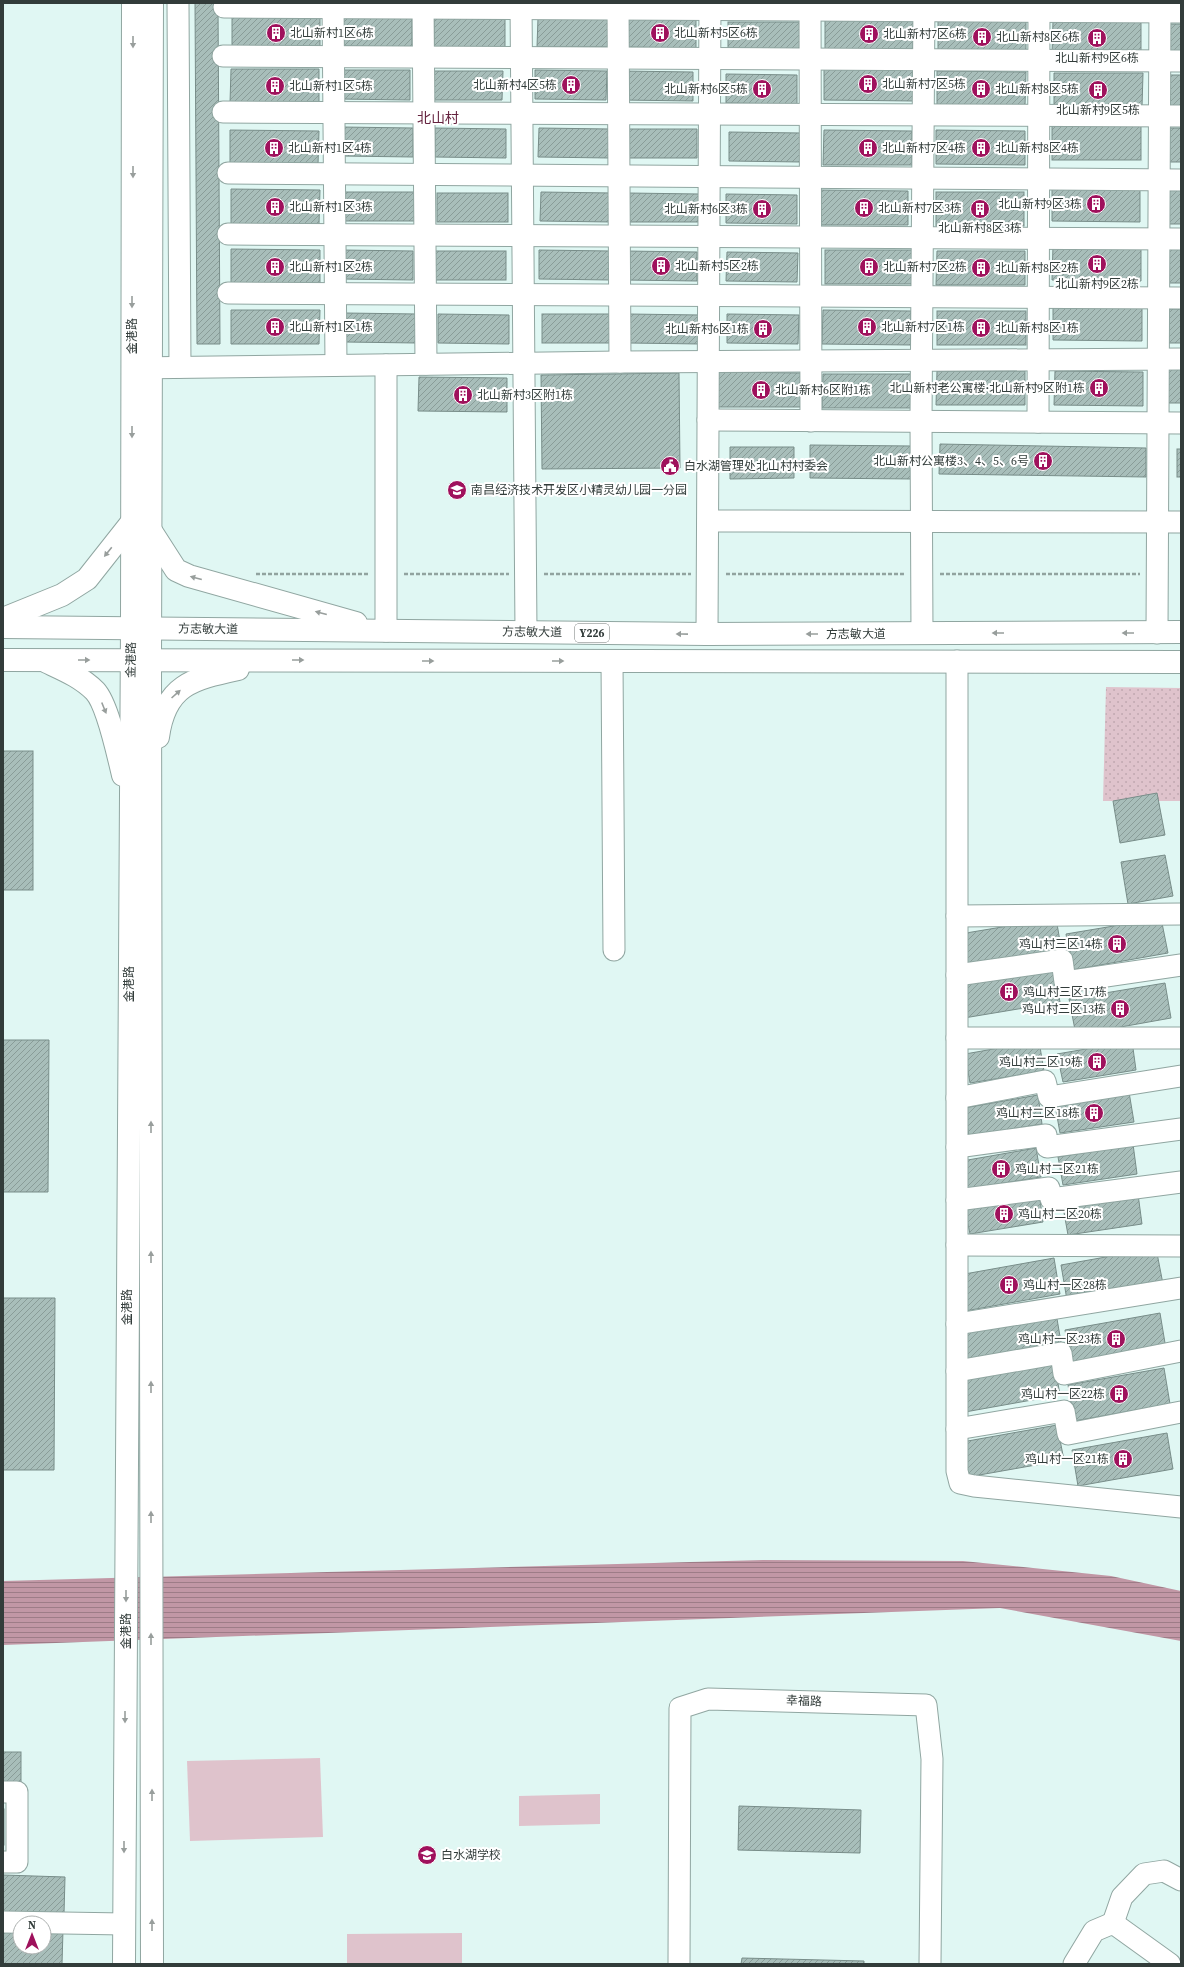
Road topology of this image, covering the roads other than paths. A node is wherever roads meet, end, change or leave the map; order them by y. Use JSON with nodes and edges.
{"nodes":[{"id":1,"x":133,"y":3,"type":"edge"},
{"id":2,"x":152,"y":3,"type":"edge"},
{"id":3,"x":178,"y":3,"type":"edge"},
{"id":4,"x":333,"y":5,"type":"edge"},
{"id":5,"x":423,"y":6,"type":"edge"},
{"id":6,"x":521,"y":6,"type":"edge"},
{"id":7,"x":618,"y":6,"type":"edge"},
{"id":8,"x":710,"y":6,"type":"edge"},
{"id":9,"x":224,"y":7,"type":"dead end"},
{"id":10,"x":810,"y":7,"type":"edge"},
{"id":11,"x":924,"y":7,"type":"edge"},
{"id":12,"x":1039,"y":7,"type":"edge"},
{"id":13,"x":1160,"y":8,"type":"edge"},
{"id":14,"x":1181,"y":12,"type":"edge"},
{"id":15,"x":223,"y":56,"type":"dead end"},
{"id":16,"x":333,"y":57,"type":"junction"},
{"id":17,"x":423,"y":57,"type":"junction"},
{"id":18,"x":522,"y":58,"type":"junction"},
{"id":19,"x":618,"y":58,"type":"junction"},
{"id":20,"x":710,"y":58,"type":"junction"},
{"id":21,"x":810,"y":59,"type":"junction"},
{"id":22,"x":924,"y":60,"type":"junction"},
{"id":23,"x":1039,"y":60,"type":"junction"},
{"id":24,"x":1160,"y":61,"type":"junction"},
{"id":25,"x":1181,"y":61,"type":"edge"},
{"id":26,"x":223,"y":112,"type":"dead end"},
{"id":27,"x":334,"y":112,"type":"junction"},
{"id":28,"x":424,"y":113,"type":"junction"},
{"id":29,"x":522,"y":113,"type":"junction"},
{"id":30,"x":618,"y":114,"type":"junction"},
{"id":31,"x":710,"y":114,"type":"junction"},
{"id":32,"x":810,"y":115,"type":"junction"},
{"id":33,"x":924,"y":115,"type":"junction"},
{"id":34,"x":1039,"y":116,"type":"junction"},
{"id":35,"x":1160,"y":116,"type":"junction"},
{"id":36,"x":1181,"y":116,"type":"edge"},
{"id":37,"x":228,"y":174,"type":"dead end"},
{"id":38,"x":334,"y":174,"type":"junction"},
{"id":39,"x":424,"y":175,"type":"junction"},
{"id":40,"x":523,"y":176,"type":"junction"},
{"id":41,"x":619,"y":176,"type":"junction"},
{"id":42,"x":710,"y":177,"type":"junction"},
{"id":43,"x":810,"y":178,"type":"junction"},
{"id":44,"x":923,"y":178,"type":"junction"},
{"id":45,"x":1038,"y":179,"type":"junction"},
{"id":46,"x":1160,"y":180,"type":"junction"},
{"id":47,"x":1181,"y":180,"type":"edge"},
{"id":48,"x":228,"y":234,"type":"dead end"},
{"id":49,"x":335,"y":235,"type":"junction"},
{"id":50,"x":425,"y":235,"type":"junction"},
{"id":51,"x":523,"y":235,"type":"junction"},
{"id":52,"x":619,"y":236,"type":"junction"},
{"id":53,"x":709,"y":236,"type":"junction"},
{"id":54,"x":810,"y":237,"type":"junction"},
{"id":55,"x":922,"y":238,"type":"junction"},
{"id":56,"x":1038,"y":238,"type":"junction"},
{"id":57,"x":1160,"y":239,"type":"junction"},
{"id":58,"x":1181,"y":239,"type":"edge"},
{"id":59,"x":228,"y":293,"type":"dead end"},
{"id":60,"x":336,"y":294,"type":"junction"},
{"id":61,"x":425,"y":294,"type":"junction"},
{"id":62,"x":524,"y":295,"type":"junction"},
{"id":63,"x":620,"y":295,"type":"junction"},
{"id":64,"x":709,"y":296,"type":"junction"},
{"id":65,"x":811,"y":296,"type":"junction"},
{"id":66,"x":922,"y":297,"type":"junction"},
{"id":67,"x":1038,"y":297,"type":"junction"},
{"id":68,"x":1160,"y":298,"type":"junction"},
{"id":69,"x":1181,"y":298,"type":"edge"},
{"id":70,"x":1160,"y":359,"type":"junction"},
{"id":71,"x":1181,"y":359,"type":"edge"},
{"id":72,"x":921,"y":360,"type":"junction"},
{"id":73,"x":1038,"y":360,"type":"junction"},
{"id":74,"x":811,"y":361,"type":"junction"},
{"id":75,"x":620,"y":362,"type":"junction"},
{"id":76,"x":709,"y":362,"type":"junction"},
{"id":77,"x":524,"y":363,"type":"junction"},
{"id":78,"x":386,"y":364,"type":"junction"},
{"id":79,"x":426,"y":364,"type":"junction"},
{"id":80,"x":336,"y":365,"type":"junction"},
{"id":81,"x":180,"y":367,"type":"junction"},
{"id":82,"x":142,"y":368,"type":"junction"},
{"id":83,"x":708,"y":420,"type":"junction"},
{"id":84,"x":811,"y":420,"type":"junction"},
{"id":85,"x":921,"y":421,"type":"junction"},
{"id":86,"x":1038,"y":422,"type":"junction"},
{"id":87,"x":1160,"y":423,"type":"junction"},
{"id":88,"x":1181,"y":423,"type":"edge"},
{"id":89,"x":708,"y":521,"type":"junction"},
{"id":90,"x":132,"y":522,"type":"junction"},
{"id":91,"x":922,"y":522,"type":"junction"},
{"id":92,"x":1159,"y":522,"type":"junction"},
{"id":93,"x":1181,"y":522,"type":"edge"},
{"id":94,"x":151,"y":531,"type":"junction"},
{"id":95,"x":3,"y":619,"type":"edge"},
{"id":96,"x":3,"y":627,"type":"edge"},
{"id":97,"x":141,"y":628,"type":"junction"},
{"id":98,"x":386,"y":631,"type":"junction"},
{"id":99,"x":526,"y":632,"type":"junction"},
{"id":100,"x":1181,"y":632,"type":"edge"},
{"id":101,"x":1157,"y":633,"type":"junction"},
{"id":102,"x":707,"y":634,"type":"junction"},
{"id":103,"x":922,"y":634,"type":"junction"},
{"id":104,"x":3,"y":660,"type":"edge"},
{"id":105,"x":43,"y":660,"type":"junction"},
{"id":106,"x":141,"y":660,"type":"junction"},
{"id":107,"x":275,"y":660,"type":"junction"},
{"id":108,"x":612,"y":661,"type":"junction"},
{"id":109,"x":957,"y":661,"type":"junction"},
{"id":110,"x":1181,"y":662,"type":"edge"},
{"id":111,"x":140,"y":799,"type":"junction"},
{"id":112,"x":1181,"y":914,"type":"edge"},
{"id":113,"x":957,"y":916,"type":"junction"},
{"id":114,"x":614,"y":950,"type":"dead end"},
{"id":115,"x":1181,"y":965,"type":"edge"},
{"id":116,"x":957,"y":976,"type":"junction"},
{"id":117,"x":957,"y":1038,"type":"junction"},
{"id":118,"x":1181,"y":1038,"type":"edge"},
{"id":119,"x":1181,"y":1076,"type":"edge"},
{"id":120,"x":957,"y":1098,"type":"junction"},
{"id":121,"x":1181,"y":1129,"type":"edge"},
{"id":122,"x":957,"y":1147,"type":"junction"},
{"id":123,"x":1181,"y":1182,"type":"edge"},
{"id":124,"x":957,"y":1200,"type":"junction"},
{"id":125,"x":957,"y":1245,"type":"junction"},
{"id":126,"x":1181,"y":1246,"type":"edge"},
{"id":127,"x":1181,"y":1288,"type":"edge"},
{"id":128,"x":957,"y":1324,"type":"junction"},
{"id":129,"x":1181,"y":1351,"type":"edge"},
{"id":130,"x":957,"y":1370,"type":"junction"},
{"id":131,"x":1181,"y":1412,"type":"edge"},
{"id":132,"x":957,"y":1429,"type":"junction"},
{"id":133,"x":1181,"y":1507,"type":"edge"},
{"id":134,"x":3,"y":1792,"type":"edge"},
{"id":135,"x":3,"y":1862,"type":"edge"},
{"id":136,"x":1181,"y":1880,"type":"edge"},
{"id":137,"x":3,"y":1922,"type":"edge"},
{"id":138,"x":1113,"y":1923,"type":"junction"},
{"id":139,"x":124,"y":1924,"type":"junction"},
{"id":140,"x":124,"y":1964,"type":"edge"},
{"id":141,"x":152,"y":1964,"type":"edge"},
{"id":142,"x":679,"y":1964,"type":"edge"},
{"id":143,"x":930,"y":1964,"type":"edge"},
{"id":144,"x":1074,"y":1964,"type":"edge"},
{"id":145,"x":1170,"y":1964,"type":"edge"}],
"edges":[{"from":1,"to":82,"type":"main road","name":"金港路","one_way":true},
{"from":2,"to":82,"type":"main road","name":"金港路"},
{"from":3,"to":81,"type":"street"},
{"from":4,"to":5,"type":"street"},
{"from":4,"to":9,"type":"street"},
{"from":4,"to":16,"type":"street"},
{"from":5,"to":6,"type":"street"},
{"from":5,"to":17,"type":"street"},
{"from":6,"to":7,"type":"street"},
{"from":6,"to":18,"type":"street"},
{"from":7,"to":8,"type":"street"},
{"from":7,"to":19,"type":"street"},
{"from":8,"to":10,"type":"street"},
{"from":8,"to":20,"type":"street"},
{"from":10,"to":11,"type":"street"},
{"from":10,"to":21,"type":"street"},
{"from":11,"to":12,"type":"street"},
{"from":11,"to":22,"type":"street"},
{"from":12,"to":13,"type":"street"},
{"from":12,"to":23,"type":"street"},
{"from":13,"to":14,"type":"street"},
{"from":13,"to":24,"type":"street"},
{"from":15,"to":16,"type":"street"},
{"from":16,"to":17,"type":"street"},
{"from":16,"to":27,"type":"street"},
{"from":17,"to":18,"type":"street"},
{"from":17,"to":28,"type":"street"},
{"from":18,"to":19,"type":"street"},
{"from":18,"to":29,"type":"street"},
{"from":19,"to":20,"type":"street"},
{"from":19,"to":30,"type":"street"},
{"from":20,"to":21,"type":"street"},
{"from":20,"to":31,"type":"street"},
{"from":21,"to":22,"type":"street"},
{"from":21,"to":32,"type":"street"},
{"from":22,"to":23,"type":"street"},
{"from":22,"to":33,"type":"street"},
{"from":23,"to":24,"type":"street"},
{"from":23,"to":34,"type":"street"},
{"from":24,"to":25,"type":"street"},
{"from":24,"to":35,"type":"street"},
{"from":26,"to":27,"type":"street"},
{"from":27,"to":28,"type":"street"},
{"from":27,"to":38,"type":"street"},
{"from":28,"to":29,"type":"street"},
{"from":28,"to":39,"type":"street"},
{"from":29,"to":30,"type":"street"},
{"from":29,"to":40,"type":"street"},
{"from":30,"to":31,"type":"street"},
{"from":30,"to":41,"type":"street"},
{"from":31,"to":32,"type":"street"},
{"from":31,"to":42,"type":"street"},
{"from":32,"to":33,"type":"street"},
{"from":32,"to":43,"type":"street"},
{"from":33,"to":34,"type":"street"},
{"from":33,"to":44,"type":"street"},
{"from":34,"to":35,"type":"street"},
{"from":34,"to":45,"type":"street"},
{"from":35,"to":36,"type":"street"},
{"from":35,"to":46,"type":"street"},
{"from":37,"to":38,"type":"street"},
{"from":38,"to":39,"type":"street"},
{"from":38,"to":49,"type":"street"},
{"from":39,"to":40,"type":"street"},
{"from":39,"to":50,"type":"street"},
{"from":40,"to":41,"type":"street"},
{"from":40,"to":51,"type":"street"},
{"from":41,"to":42,"type":"street"},
{"from":41,"to":52,"type":"street"},
{"from":42,"to":43,"type":"street"},
{"from":42,"to":53,"type":"street"},
{"from":43,"to":44,"type":"street"},
{"from":43,"to":54,"type":"street"},
{"from":44,"to":45,"type":"street"},
{"from":44,"to":55,"type":"street"},
{"from":45,"to":46,"type":"street"},
{"from":45,"to":56,"type":"street"},
{"from":46,"to":47,"type":"street"},
{"from":46,"to":57,"type":"street"},
{"from":48,"to":49,"type":"street"},
{"from":49,"to":50,"type":"street"},
{"from":49,"to":60,"type":"street"},
{"from":50,"to":51,"type":"street"},
{"from":50,"to":61,"type":"street"},
{"from":51,"to":52,"type":"street"},
{"from":51,"to":62,"type":"street"},
{"from":52,"to":53,"type":"street"},
{"from":52,"to":63,"type":"street"},
{"from":53,"to":54,"type":"street"},
{"from":53,"to":64,"type":"street"},
{"from":54,"to":55,"type":"street"},
{"from":54,"to":65,"type":"street"},
{"from":55,"to":56,"type":"street"},
{"from":55,"to":66,"type":"street"},
{"from":56,"to":57,"type":"street"},
{"from":56,"to":67,"type":"street"},
{"from":57,"to":58,"type":"street"},
{"from":57,"to":68,"type":"street"},
{"from":59,"to":60,"type":"street"},
{"from":60,"to":61,"type":"street"},
{"from":60,"to":80,"type":"street"},
{"from":61,"to":62,"type":"street"},
{"from":61,"to":79,"type":"street"},
{"from":62,"to":63,"type":"street"},
{"from":62,"to":77,"type":"street"},
{"from":63,"to":64,"type":"street"},
{"from":63,"to":75,"type":"street"},
{"from":64,"to":65,"type":"street"},
{"from":64,"to":76,"type":"street"},
{"from":65,"to":66,"type":"street"},
{"from":65,"to":74,"type":"street"},
{"from":66,"to":67,"type":"street"},
{"from":66,"to":72,"type":"street"},
{"from":67,"to":68,"type":"street"},
{"from":67,"to":73,"type":"street"},
{"from":68,"to":69,"type":"street"},
{"from":68,"to":70,"type":"street"},
{"from":70,"to":71,"type":"street"},
{"from":70,"to":73,"type":"street"},
{"from":70,"to":87,"type":"street"},
{"from":72,"to":73,"type":"street"},
{"from":72,"to":74,"type":"street"},
{"from":72,"to":85,"type":"street"},
{"from":73,"to":86,"type":"street"},
{"from":74,"to":76,"type":"street"},
{"from":74,"to":84,"type":"street"},
{"from":75,"to":76,"type":"street"},
{"from":75,"to":77,"type":"street"},
{"from":76,"to":83,"type":"street"},
{"from":77,"to":79,"type":"street"},
{"from":77,"to":99,"type":"street"},
{"from":78,"to":79,"type":"street"},
{"from":78,"to":80,"type":"street"},
{"from":78,"to":98,"type":"street"},
{"from":80,"to":81,"type":"street"},
{"from":81,"to":82,"type":"street"},
{"from":82,"to":90,"type":"main road","name":"金港路","one_way":true},
{"from":82,"to":94,"type":"main road","name":"金港路"},
{"from":83,"to":84,"type":"street"},
{"from":83,"to":89,"type":"street"},
{"from":84,"to":85,"type":"street"},
{"from":85,"to":86,"type":"street"},
{"from":85,"to":91,"type":"street"},
{"from":86,"to":87,"type":"street"},
{"from":87,"to":88,"type":"street"},
{"from":87,"to":92,"type":"street"},
{"from":89,"to":91,"type":"street"},
{"from":89,"to":102,"type":"street"},
{"from":90,"to":95,"type":"main road","one_way":true},
{"from":90,"to":97,"type":"main road","name":"金港路"},
{"from":91,"to":92,"type":"street"},
{"from":91,"to":103,"type":"street"},
{"from":92,"to":93,"type":"street"},
{"from":92,"to":101,"type":"street"},
{"from":94,"to":97,"type":"main road","name":"金港路"},
{"from":98,"to":94,"type":"main road","one_way":true},
{"from":96,"to":97,"type":"main road","name":"方志敏大道","number":"Y226"},
{"from":97,"to":98,"type":"main road","name":"方志敏大道","number":"Y226"},
{"from":97,"to":106,"type":"main road","name":"金港路"},
{"from":98,"to":99,"type":"main road","name":"方志敏大道","number":"Y226"},
{"from":102,"to":99,"type":"main road","name":"方志敏大道","number":"Y226","one_way":true},
{"from":100,"to":101,"type":"main road","name":"方志敏大道","number":"Y226"},
{"from":101,"to":103,"type":"main road","name":"方志敏大道","number":"Y226","one_way":true},
{"from":103,"to":102,"type":"main road","name":"方志敏大道","number":"Y226","one_way":true},
{"from":104,"to":105,"type":"main road"},
{"from":105,"to":106,"type":"main road","one_way":true},
{"from":105,"to":111,"type":"main road","one_way":true},
{"from":106,"to":107,"type":"main road"},
{"from":106,"to":111,"type":"main road","name":"金港路"},
{"from":107,"to":108,"type":"main road","one_way":true},
{"from":111,"to":107,"type":"main road","one_way":true},
{"from":108,"to":109,"type":"main road"},
{"from":108,"to":114,"type":"street"},
{"from":109,"to":110,"type":"main road"},
{"from":109,"to":113,"type":"street"},
{"from":111,"to":139,"type":"main road","name":"金港路","one_way":true},
{"from":141,"to":111,"type":"main road","name":"金港路","one_way":true},
{"from":112,"to":113,"type":"street"},
{"from":113,"to":116,"type":"street"},
{"from":115,"to":116,"type":"street"},
{"from":116,"to":117,"type":"street"},
{"from":117,"to":118,"type":"street"},
{"from":117,"to":120,"type":"street"},
{"from":119,"to":120,"type":"street"},
{"from":120,"to":122,"type":"street"},
{"from":121,"to":122,"type":"street"},
{"from":122,"to":124,"type":"street"},
{"from":123,"to":124,"type":"street"},
{"from":124,"to":125,"type":"street"},
{"from":125,"to":126,"type":"street"},
{"from":125,"to":128,"type":"street"},
{"from":127,"to":128,"type":"street"},
{"from":128,"to":130,"type":"street"},
{"from":129,"to":130,"type":"street"},
{"from":130,"to":132,"type":"street"},
{"from":131,"to":132,"type":"street"},
{"from":132,"to":133,"type":"street"},
{"from":134,"to":135,"type":"street"},
{"from":136,"to":138,"type":"street"},
{"from":137,"to":139,"type":"street"},
{"from":138,"to":144,"type":"street"},
{"from":138,"to":145,"type":"street"},
{"from":139,"to":140,"type":"main road","name":"金港路"},
{"from":142,"to":143,"type":"street","name":"幸福路"}]}
